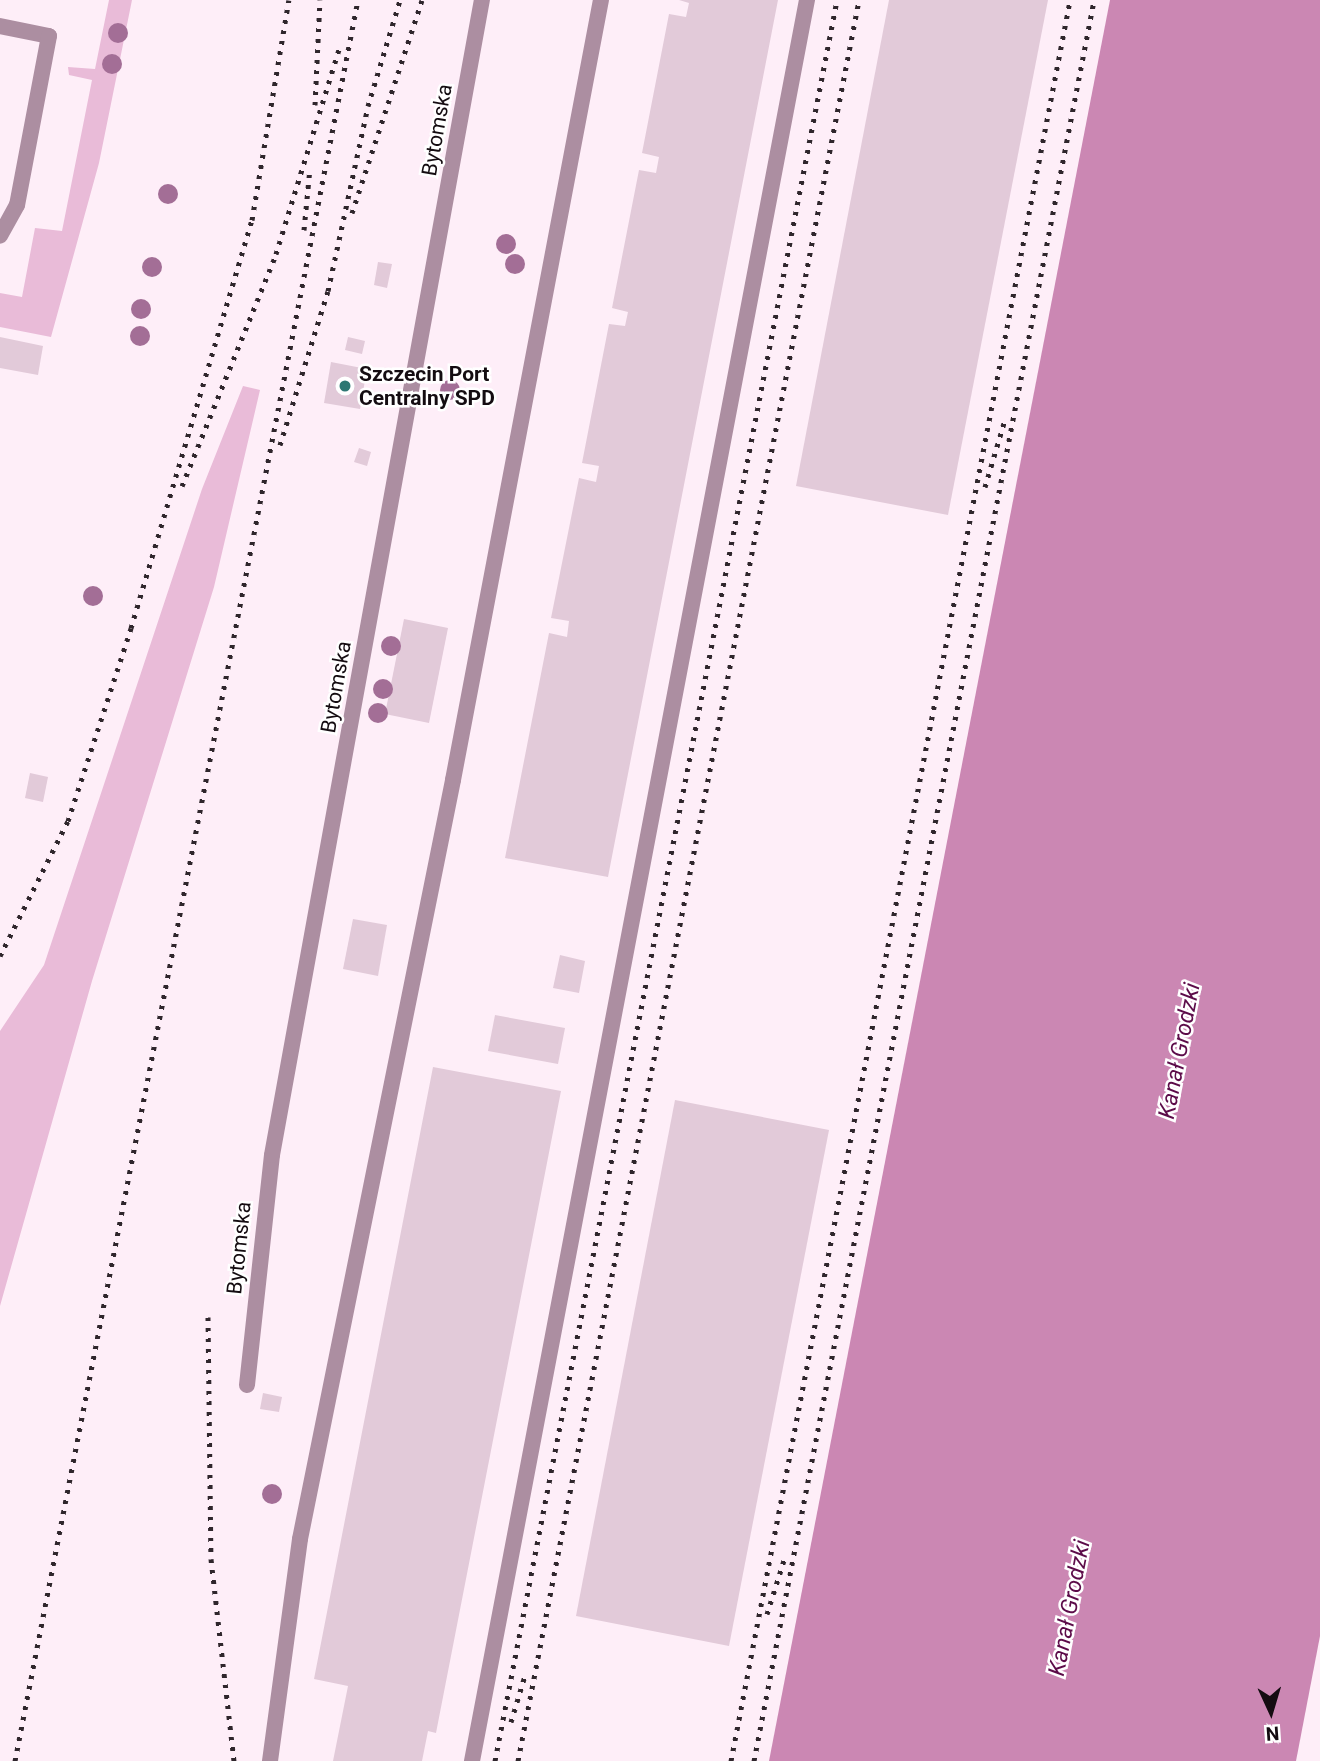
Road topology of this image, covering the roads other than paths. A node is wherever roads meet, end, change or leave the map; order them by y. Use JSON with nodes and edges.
{"nodes":[{"id":1,"x":482,"y":0,"type":"edge"},
{"id":2,"x":601,"y":0,"type":"edge"},
{"id":3,"x":807,"y":0,"type":"edge"},
{"id":4,"x":0,"y":26,"type":"edge"},
{"id":5,"x":0,"y":236,"type":"edge"},
{"id":6,"x":247,"y":1385,"type":"dead end"},
{"id":7,"x":270,"y":1761,"type":"edge"},
{"id":8,"x":472,"y":1761,"type":"edge"}],
"edges":[{"from":1,"to":6,"type":"lane","name":"Bytomska"},
{"from":2,"to":7,"type":"lane"},
{"from":3,"to":8,"type":"lane"},
{"from":4,"to":5,"type":"lane"}]}
